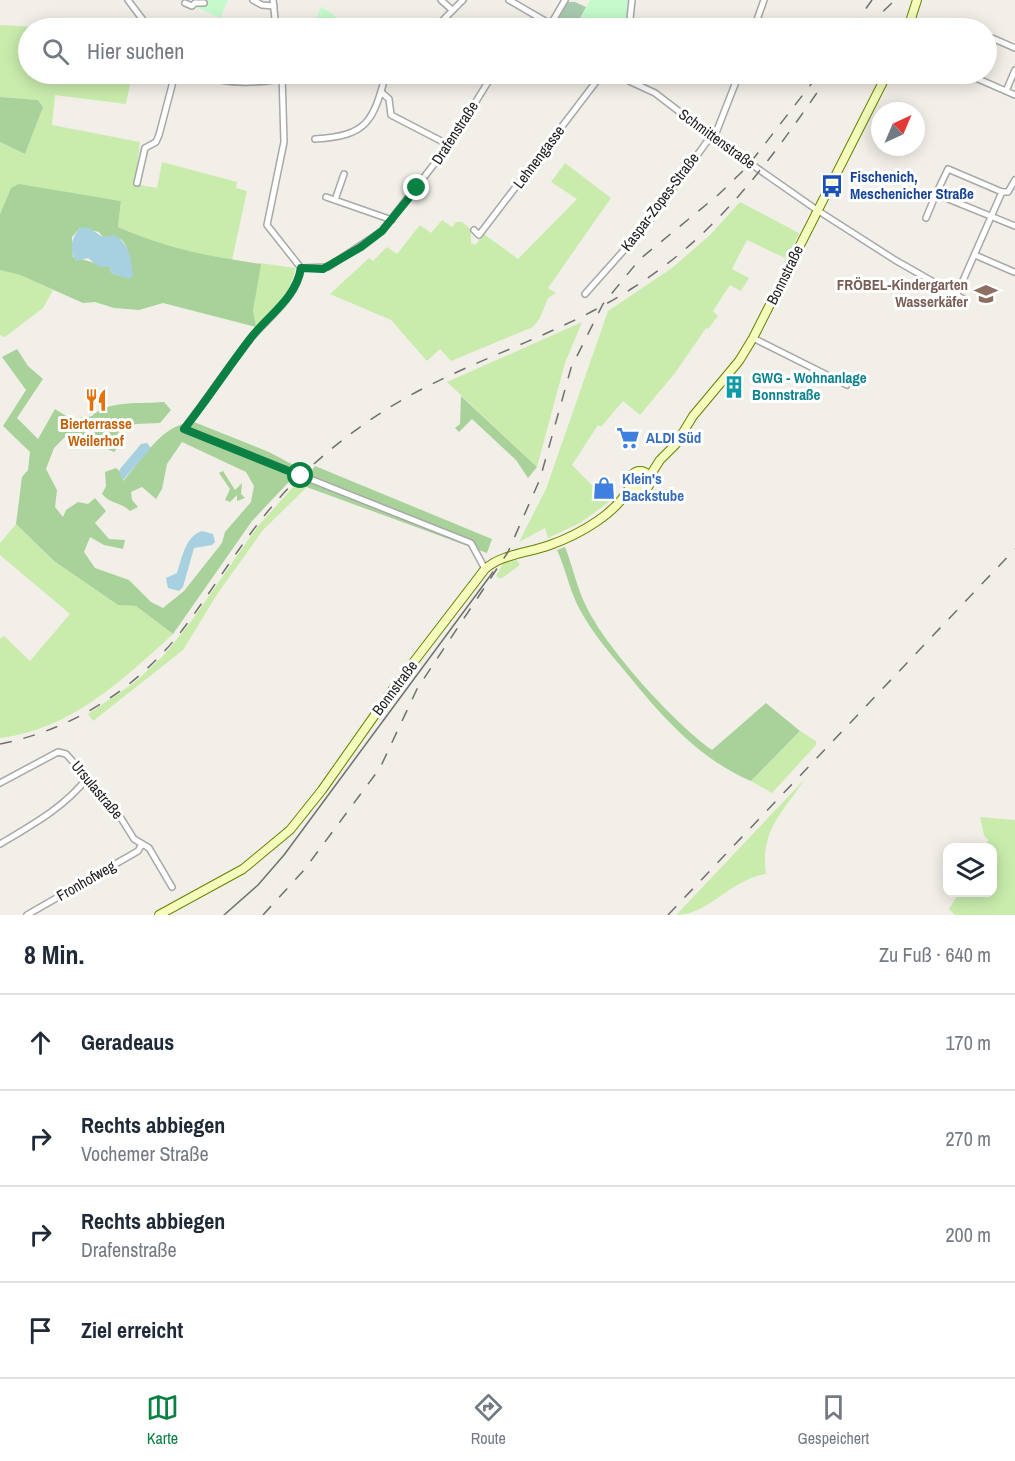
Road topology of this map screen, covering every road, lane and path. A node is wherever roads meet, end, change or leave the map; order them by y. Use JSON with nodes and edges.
{"nodes":[{"id":1,"x":128,"y":0,"type":"edge"},
{"id":2,"x":253,"y":0,"type":"edge"},
{"id":3,"x":441,"y":0,"type":"edge"},
{"id":4,"x":463,"y":0,"type":"edge"},
{"id":5,"x":509,"y":0,"type":"edge"},
{"id":6,"x":565,"y":0,"type":"edge"},
{"id":7,"x":632,"y":0,"type":"edge"},
{"id":8,"x":764,"y":0,"type":"edge"},
{"id":9,"x":917,"y":0,"type":"edge"},
{"id":10,"x":185,"y":3,"type":"dead end"},
{"id":11,"x":204,"y":3,"type":"dead end"},
{"id":12,"x":273,"y":3,"type":"edge"},
{"id":13,"x":452,"y":9,"type":"junction"},
{"id":14,"x":142,"y":18,"type":"edge"},
{"id":15,"x":275,"y":18,"type":"edge"},
{"id":16,"x":444,"y":18,"type":"edge"},
{"id":17,"x":538,"y":18,"type":"edge"},
{"id":18,"x":554,"y":18,"type":"edge"},
{"id":19,"x":630,"y":18,"type":"edge"},
{"id":20,"x":758,"y":18,"type":"edge"},
{"id":21,"x":911,"y":18,"type":"edge"},
{"id":22,"x":997,"y":40,"type":"edge"},
{"id":23,"x":1015,"y":48,"type":"edge"},
{"id":24,"x":1015,"y":70,"type":"edge"},
{"id":25,"x":172,"y":84,"type":"edge"},
{"id":26,"x":282,"y":84,"type":"edge"},
{"id":27,"x":383,"y":84,"type":"edge"},
{"id":28,"x":487,"y":84,"type":"edge"},
{"id":29,"x":594,"y":84,"type":"edge"},
{"id":30,"x":636,"y":84,"type":"edge"},
{"id":31,"x":736,"y":84,"type":"edge"},
{"id":32,"x":882,"y":84,"type":"edge"},
{"id":33,"x":990,"y":84,"type":"edge"},
{"id":34,"x":1006,"y":91,"type":"junction"},
{"id":35,"x":381,"y":93,"type":"junction"},
{"id":36,"x":1015,"y":94,"type":"edge"},
{"id":37,"x":712,"y":137,"type":"junction"},
{"id":38,"x":315,"y":139,"type":"dead end"},
{"id":39,"x":448,"y":145,"type":"junction"},
{"id":40,"x":344,"y":174,"type":"dead end"},
{"id":41,"x":1015,"y":180,"type":"edge"},
{"id":42,"x":137,"y":183,"type":"dead end"},
{"id":43,"x":1002,"y":192,"type":"junction"},
{"id":44,"x":936,"y":194,"type":"junction"},
{"id":45,"x":326,"y":197,"type":"dead end"},
{"id":46,"x":335,"y":200,"type":"junction"},
{"id":47,"x":817,"y":210,"type":"junction"},
{"id":48,"x":992,"y":217,"type":"junction"},
{"id":49,"x":926,"y":218,"type":"dead end"},
{"id":50,"x":392,"y":220,"type":"junction"},
{"id":51,"x":1015,"y":226,"type":"edge"},
{"id":52,"x":474,"y":230,"type":"dead end"},
{"id":53,"x":975,"y":255,"type":"junction"},
{"id":54,"x":301,"y":268,"type":"junction"},
{"id":55,"x":1014,"y":272,"type":"edge"},
{"id":56,"x":585,"y":294,"type":"dead end"},
{"id":57,"x":957,"y":294,"type":"junction"},
{"id":58,"x":966,"y":300,"type":"dead end"},
{"id":59,"x":753,"y":338,"type":"junction"},
{"id":60,"x":847,"y":385,"type":"dead end"},
{"id":61,"x":660,"y":460,"type":"junction"},
{"id":62,"x":641,"y":471,"type":"junction"},
{"id":63,"x":650,"y":477,"type":"junction"},
{"id":64,"x":631,"y":484,"type":"junction"},
{"id":65,"x":638,"y":491,"type":"junction"},
{"id":66,"x":624,"y":496,"type":"junction"},
{"id":67,"x":485,"y":569,"type":"junction"},
{"id":68,"x":88,"y":777,"type":"junction"},
{"id":69,"x":0,"y":783,"type":"edge"},
{"id":70,"x":0,"y":844,"type":"edge"},
{"id":71,"x":142,"y":844,"type":"junction"},
{"id":72,"x":172,"y":887,"type":"dead end"},
{"id":73,"x":27,"y":915,"type":"edge"},
{"id":74,"x":159,"y":915,"type":"edge"}],
"edges":[{"from":1,"to":14,"type":"street"},
{"from":2,"to":12,"type":"street"},
{"from":3,"to":13,"type":"street"},
{"from":4,"to":13,"type":"street"},
{"from":5,"to":17,"type":"street"},
{"from":6,"to":18,"type":"street"},
{"from":7,"to":19,"type":"street"},
{"from":8,"to":20,"type":"street"},
{"from":9,"to":21,"type":"main road"},
{"from":10,"to":11,"type":"street"},
{"from":12,"to":15,"type":"street"},
{"from":13,"to":16,"type":"street"},
{"from":22,"to":23,"type":"street"},
{"from":24,"to":34,"type":"street"},
{"from":25,"to":42,"type":"street"},
{"from":26,"to":54,"type":"street"},
{"from":27,"to":35,"type":"street"},
{"from":28,"to":39,"type":"street","name":"Drafenstraße"},
{"from":29,"to":52,"type":"street","name":"Lehnengasse"},
{"from":30,"to":37,"type":"street","name":"Schmittenstraße"},
{"from":31,"to":37,"type":"street","name":"Kaspar-Zopes-Straße"},
{"from":32,"to":47,"type":"main road","name":"Bonnstraße"},
{"from":33,"to":34,"type":"street"},
{"from":34,"to":36,"type":"street"},
{"from":35,"to":38,"type":"street"},
{"from":35,"to":39,"type":"street"},
{"from":37,"to":47,"type":"street","name":"Schmittenstraße"},
{"from":37,"to":56,"type":"street","name":"Kaspar-Zopes-Straße"},
{"from":39,"to":50,"type":"street","name":"Drafenstraße"},
{"from":40,"to":46,"type":"street"},
{"from":41,"to":43,"type":"street"},
{"from":43,"to":44,"type":"street"},
{"from":43,"to":48,"type":"street"},
{"from":44,"to":48,"type":"street"},
{"from":44,"to":49,"type":"street"},
{"from":45,"to":46,"type":"street"},
{"from":46,"to":50,"type":"street"},
{"from":47,"to":57,"type":"street","name":"Schmittenstraße"},
{"from":47,"to":59,"type":"main road","name":"Bonnstraße"},
{"from":48,"to":51,"type":"street"},
{"from":48,"to":53,"type":"street"},
{"from":50,"to":54,"type":"street","name":"Drafenstraße"},
{"from":53,"to":55,"type":"street"},
{"from":53,"to":57,"type":"street"},
{"from":54,"to":67,"type":"street"},
{"from":57,"to":58,"type":"street","name":"Schmittenstraße"},
{"from":59,"to":60,"type":"street"},
{"from":59,"to":61,"type":"main road","name":"Bonnstraße"},
{"from":61,"to":62,"type":"main road","name":"Bonnstraße"},
{"from":61,"to":63,"type":"main road","name":"Bonnstraße"},
{"from":62,"to":63,"type":"main road"},
{"from":62,"to":64,"type":"main road"},
{"from":63,"to":65,"type":"main road"},
{"from":64,"to":65,"type":"main road"},
{"from":64,"to":66,"type":"main road","name":"Bonnstraße"},
{"from":65,"to":66,"type":"main road","name":"Bonnstraße"},
{"from":66,"to":67,"type":"main road","name":"Bonnstraße"},
{"from":67,"to":74,"type":"main road","name":"Bonnstraße"},
{"from":68,"to":69,"type":"street","name":"Ursulastraße"},
{"from":68,"to":70,"type":"street"},
{"from":68,"to":71,"type":"street","name":"Ursulastraße"},
{"from":71,"to":72,"type":"street","name":"Ursulastraße"},
{"from":71,"to":73,"type":"street","name":"Fronhofweg"}]}
